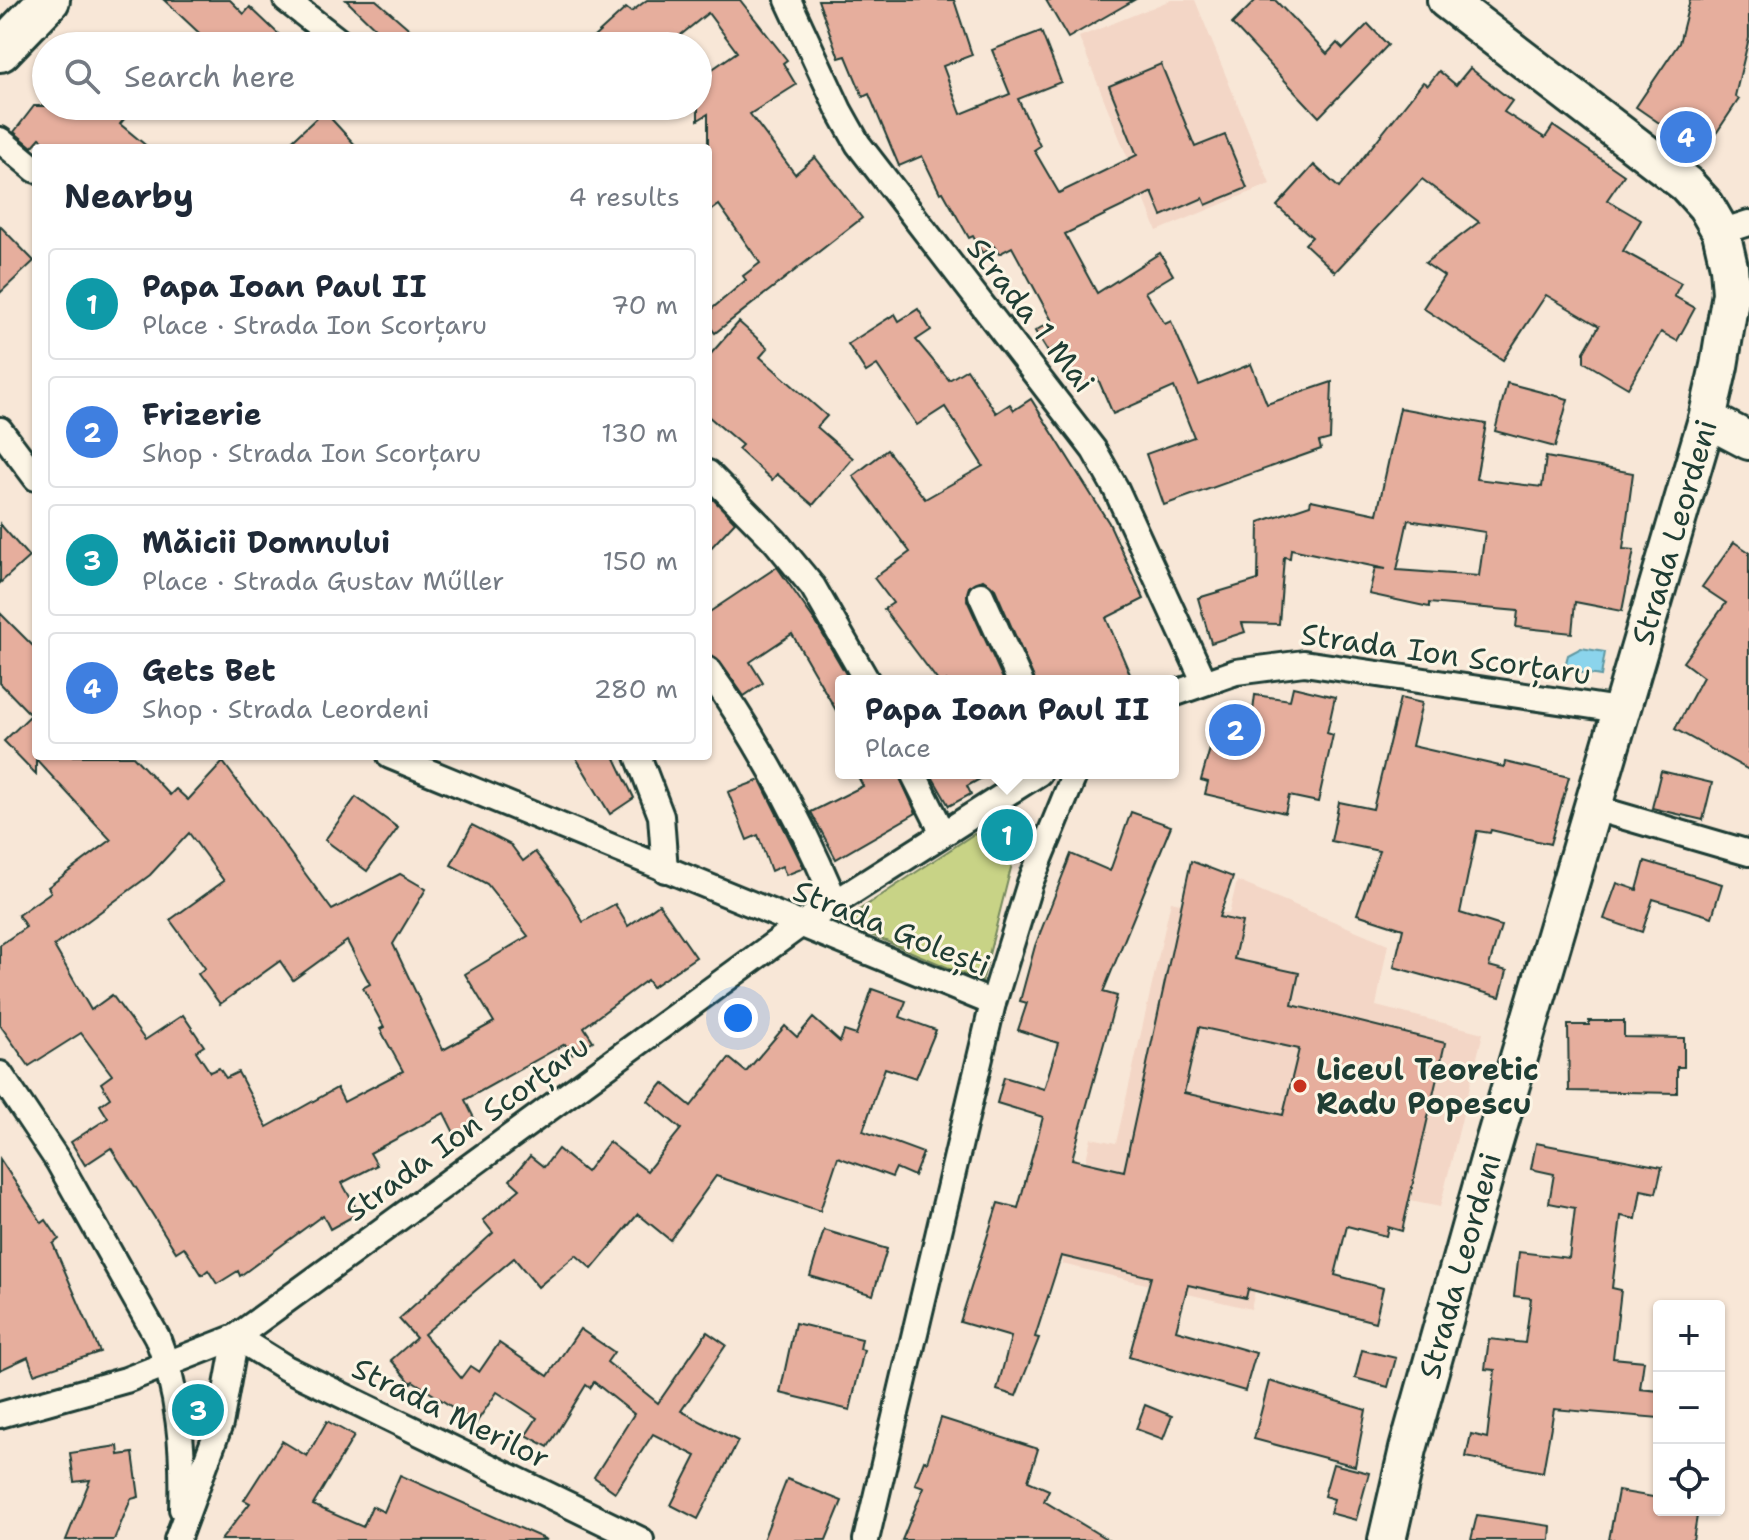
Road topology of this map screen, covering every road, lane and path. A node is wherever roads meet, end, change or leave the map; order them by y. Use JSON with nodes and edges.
{"nodes":[{"id":1,"x":49,"y":0,"type":"edge"},
{"id":2,"x":286,"y":0,"type":"edge"},
{"id":3,"x":788,"y":0,"type":"edge"},
{"id":4,"x":1446,"y":0,"type":"edge"},
{"id":5,"x":327,"y":32,"type":"edge"},
{"id":6,"x":0,"y":51,"type":"edge"},
{"id":7,"x":0,"y":140,"type":"edge"},
{"id":8,"x":32,"y":167,"type":"edge"},
{"id":9,"x":1735,"y":227,"type":"edge"},
{"id":10,"x":1707,"y":419,"type":"junction"},
{"id":11,"x":0,"y":430,"type":"edge"},
{"id":12,"x":1749,"y":441,"type":"edge"},
{"id":13,"x":32,"y":473,"type":"edge"},
{"id":14,"x":712,"y":477,"type":"edge"},
{"id":15,"x":981,"y":595,"type":"dead end"},
{"id":16,"x":864,"y":675,"type":"edge"},
{"id":17,"x":1017,"y":675,"type":"edge"},
{"id":18,"x":712,"y":676,"type":"edge"},
{"id":19,"x":1204,"y":681,"type":"junction"},
{"id":20,"x":1179,"y":691,"type":"edge"},
{"id":21,"x":1619,"y":710,"type":"junction"},
{"id":22,"x":400,"y":760,"type":"edge"},
{"id":23,"x":640,"y":760,"type":"edge"},
{"id":24,"x":916,"y":779,"type":"edge"},
{"id":25,"x":1029,"y":779,"type":"edge"},
{"id":26,"x":1073,"y":779,"type":"edge"},
{"id":27,"x":1591,"y":807,"type":"junction"},
{"id":28,"x":943,"y":833,"type":"junction"},
{"id":29,"x":1749,"y":853,"type":"edge"},
{"id":30,"x":665,"y":870,"type":"junction"},
{"id":31,"x":835,"y":901,"type":"junction"},
{"id":32,"x":800,"y":925,"type":"junction"},
{"id":33,"x":993,"y":1003,"type":"junction"},
{"id":34,"x":0,"y":1074,"type":"edge"},
{"id":35,"x":236,"y":1337,"type":"junction"},
{"id":36,"x":168,"y":1365,"type":"junction"},
{"id":37,"x":0,"y":1415,"type":"edge"},
{"id":38,"x":179,"y":1536,"type":"edge"},
{"id":39,"x":641,"y":1540,"type":"edge"},
{"id":40,"x":866,"y":1540,"type":"edge"},
{"id":41,"x":1387,"y":1540,"type":"edge"}],
"edges":[{"from":1,"to":6,"type":"main road"},
{"from":2,"to":5,"type":"street"},
{"from":3,"to":19,"type":"street","name":"Strada 1 Mai"},
{"from":4,"to":9,"type":"main road","name":"Strada Leordeni"},
{"from":7,"to":8,"type":"street"},
{"from":9,"to":10,"type":"main road","name":"Strada Leordeni"},
{"from":10,"to":12,"type":"main road"},
{"from":10,"to":21,"type":"main road","name":"Strada Leordeni"},
{"from":11,"to":13,"type":"street"},
{"from":14,"to":16,"type":"street"},
{"from":15,"to":17,"type":"street"},
{"from":18,"to":31,"type":"street"},
{"from":19,"to":20,"type":"street","name":"Strada Ion Scorțaru"},
{"from":19,"to":21,"type":"street","name":"Strada Ion Scorțaru"},
{"from":21,"to":27,"type":"main road","name":"Strada Leordeni"},
{"from":22,"to":30,"type":"street","name":"Strada Golești"},
{"from":23,"to":30,"type":"street"},
{"from":24,"to":28,"type":"street"},
{"from":25,"to":28,"type":"street","name":"Strada Ion Scorțaru"},
{"from":26,"to":33,"type":"street"},
{"from":27,"to":29,"type":"street"},
{"from":27,"to":41,"type":"main road","name":"Strada Leordeni"},
{"from":28,"to":31,"type":"street","name":"Strada Ion Scorțaru"},
{"from":30,"to":32,"type":"street","name":"Strada Golești"},
{"from":31,"to":32,"type":"street","name":"Strada Ion Scorțaru"},
{"from":32,"to":33,"type":"street","name":"Strada Golești"},
{"from":32,"to":35,"type":"street","name":"Strada Ion Scorțaru"},
{"from":33,"to":40,"type":"street","name":"Strada Golești"},
{"from":34,"to":36,"type":"street"},
{"from":35,"to":36,"type":"street","name":"Strada Ion Scorțaru"},
{"from":35,"to":38,"type":"street"},
{"from":35,"to":39,"type":"street","name":"Strada Merilor"},
{"from":36,"to":37,"type":"street","name":"Strada Ion Scorțaru"},
{"from":36,"to":38,"type":"street"}]}
